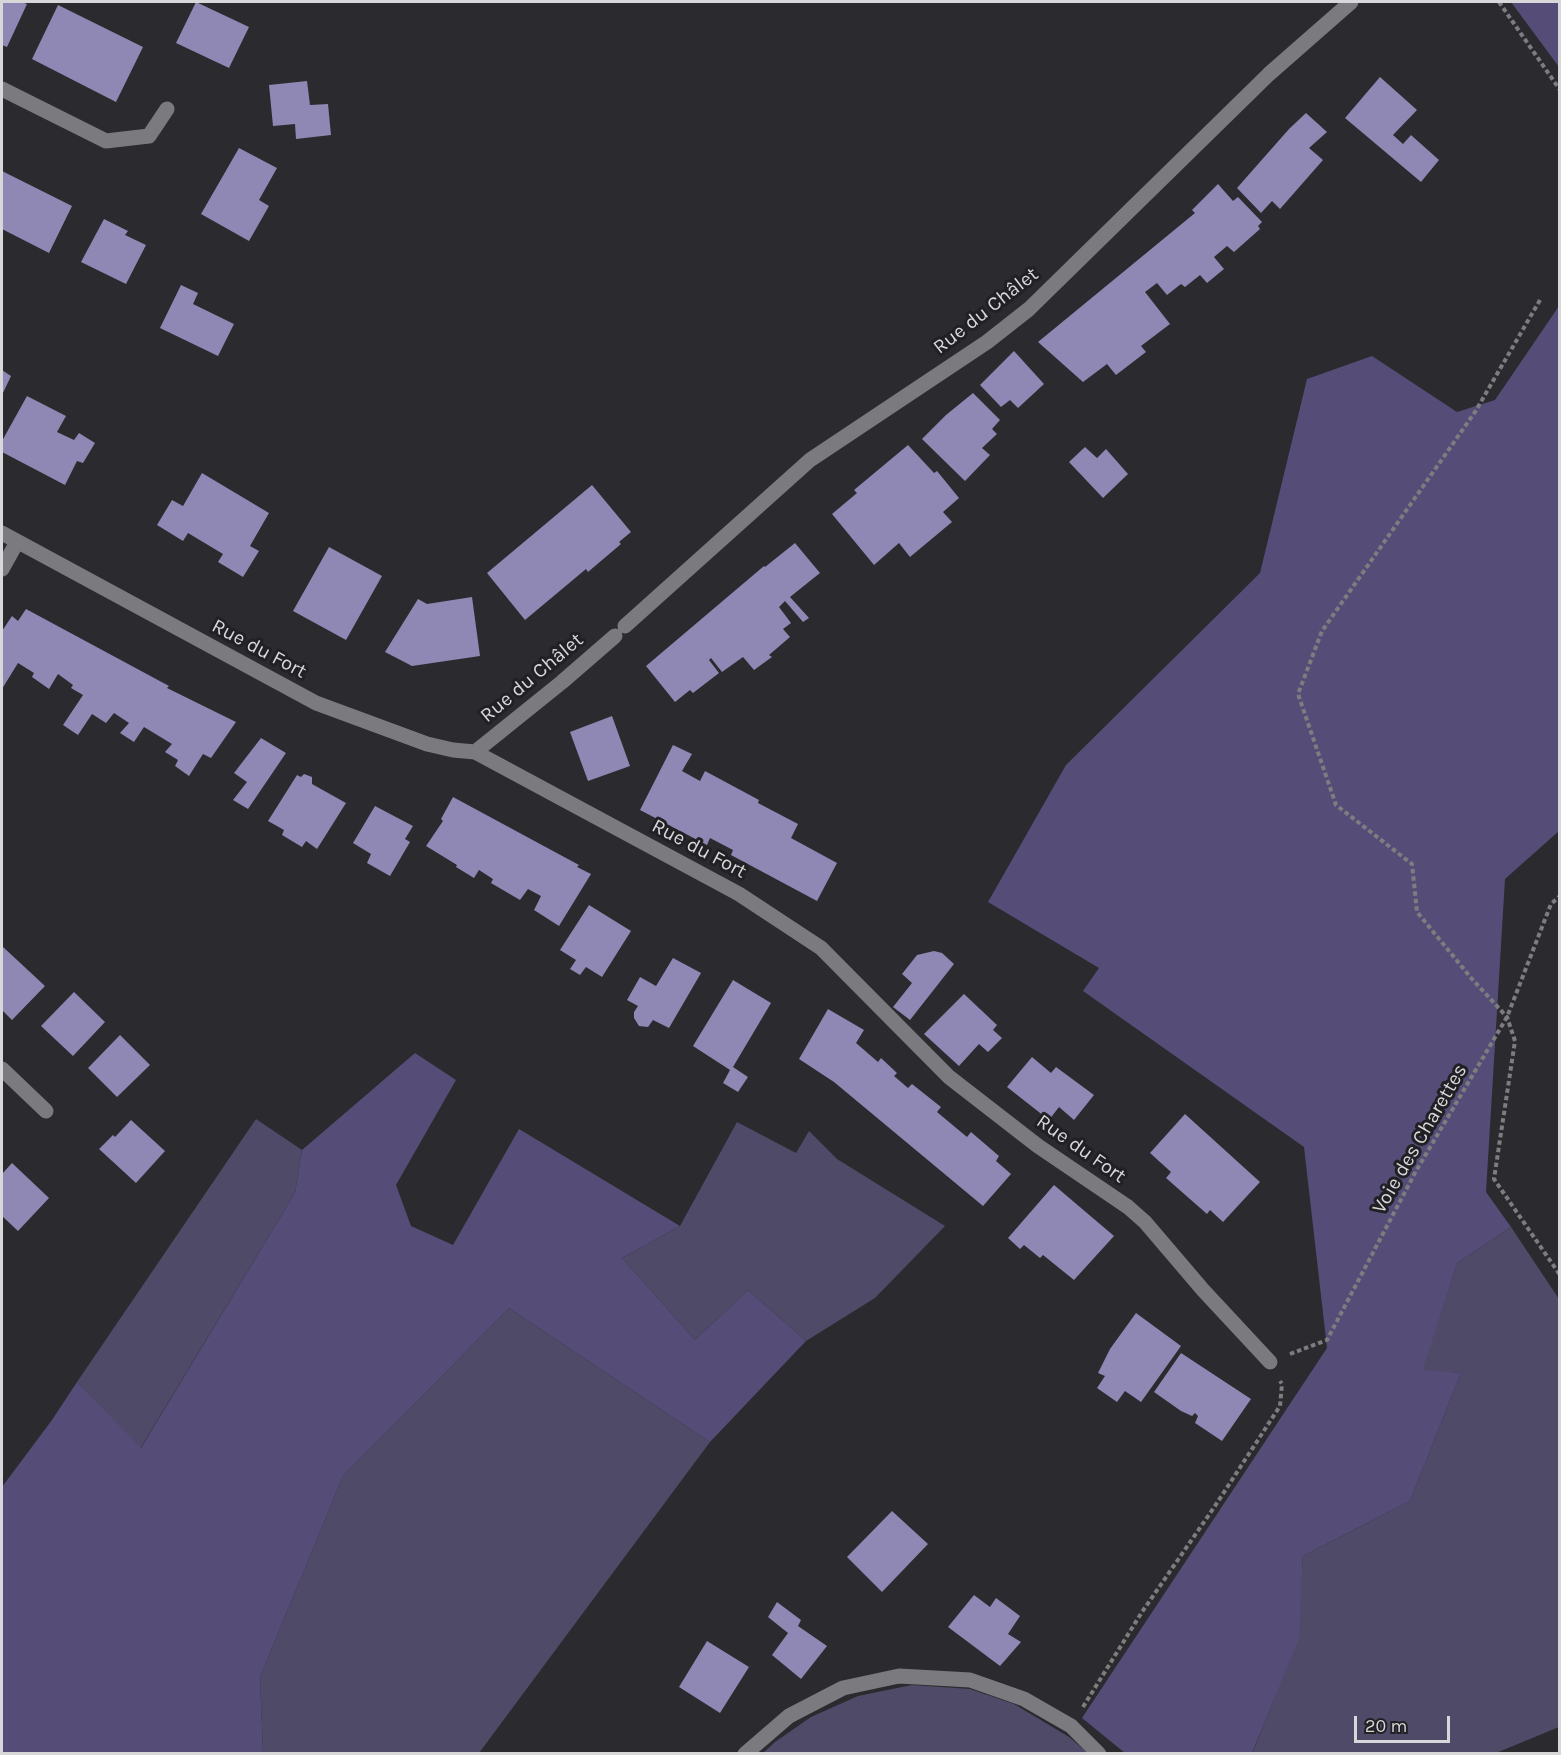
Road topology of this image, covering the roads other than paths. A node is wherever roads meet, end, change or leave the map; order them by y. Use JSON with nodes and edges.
{"nodes":[{"id":1,"x":1351,"y":2,"type":"edge"},
{"id":2,"x":2,"y":89,"type":"edge"},
{"id":3,"x":167,"y":109,"type":"dead end"},
{"id":4,"x":2,"y":533,"type":"edge"},
{"id":5,"x":17,"y":542,"type":"junction"},
{"id":6,"x":2,"y":569,"type":"edge"},
{"id":7,"x":475,"y":752,"type":"junction"},
{"id":8,"x":2,"y":1069,"type":"edge"},
{"id":9,"x":46,"y":1111,"type":"dead end"},
{"id":10,"x":1270,"y":1362,"type":"road end"},
{"id":11,"x":745,"y":1754,"type":"edge"},
{"id":12,"x":1099,"y":1754,"type":"edge"}],
"edges":[{"from":1,"to":7,"type":"street","name":"Rue du Châlet"},
{"from":2,"to":3,"type":"street"},
{"from":4,"to":5,"type":"street","name":"Rue du Fort"},
{"from":5,"to":6,"type":"street"},
{"from":5,"to":7,"type":"street","name":"Rue du Fort"},
{"from":7,"to":10,"type":"street","name":"Rue du Fort"},
{"from":8,"to":9,"type":"street"},
{"from":11,"to":12,"type":"street"}]}
